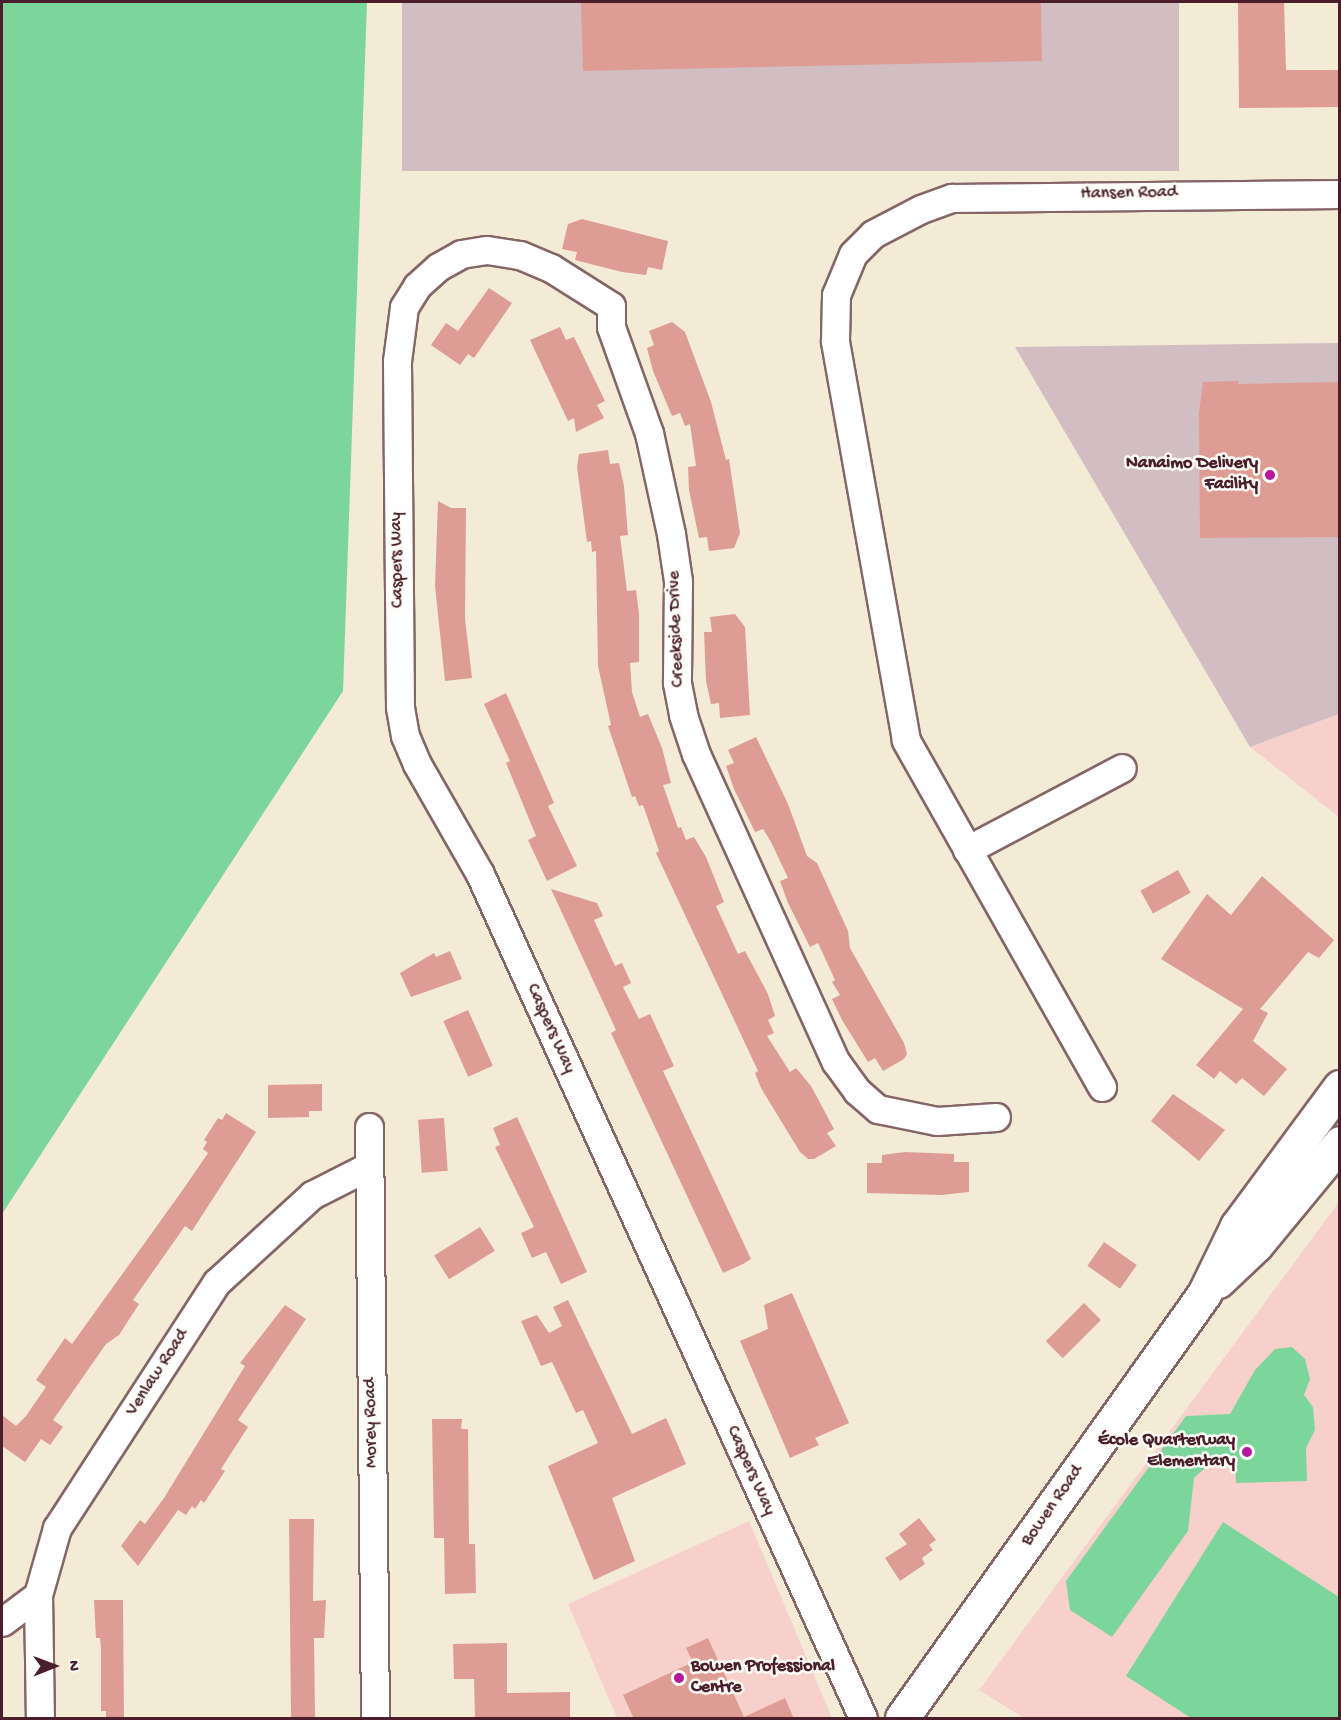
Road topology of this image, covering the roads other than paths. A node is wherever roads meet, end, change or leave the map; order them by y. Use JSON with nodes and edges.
{"nodes":[{"id":1,"x":1340,"y":194,"type":"edge"},
{"id":2,"x":404,"y":307,"type":"joint"},
{"id":3,"x":1122,"y":768,"type":"dead end"},
{"id":4,"x":967,"y":850,"type":"junction"},
{"id":5,"x":1102,"y":1087,"type":"dead end"},
{"id":6,"x":1340,"y":1087,"type":"edge"},
{"id":7,"x":996,"y":1117,"type":"dead end"},
{"id":8,"x":369,"y":1127,"type":"dead end"},
{"id":9,"x":1340,"y":1143,"type":"edge"},
{"id":10,"x":369,"y":1166,"type":"junction"},
{"id":11,"x":1204,"y":1294,"type":"junction"},
{"id":12,"x":38,"y":1595,"type":"junction"},
{"id":13,"x":2,"y":1622,"type":"edge"},
{"id":14,"x":40,"y":1719,"type":"edge"},
{"id":15,"x":375,"y":1719,"type":"edge"},
{"id":16,"x":863,"y":1719,"type":"edge"},
{"id":17,"x":902,"y":1719,"type":"edge"}],
"edges":[{"from":1,"to":4,"type":"street","name":"Hansen Road"},
{"from":2,"to":7,"type":"street","name":"Creekside Drive"},
{"from":2,"to":16,"type":"street","name":"Caspers Way"},
{"from":3,"to":4,"type":"street"},
{"from":4,"to":5,"type":"street","name":"Hansen Road"},
{"from":6,"to":11,"type":"main road","name":"Bowen Road"},
{"from":8,"to":10,"type":"street","name":"Morey Road"},
{"from":9,"to":11,"type":"main road","name":"Bowen Road"},
{"from":10,"to":12,"type":"street","name":"Venlaw Road"},
{"from":10,"to":15,"type":"street","name":"Morey Road"},
{"from":11,"to":17,"type":"main road","name":"Bowen Road"},
{"from":12,"to":13,"type":"street"},
{"from":12,"to":14,"type":"street","name":"Venlaw Road"}]}
